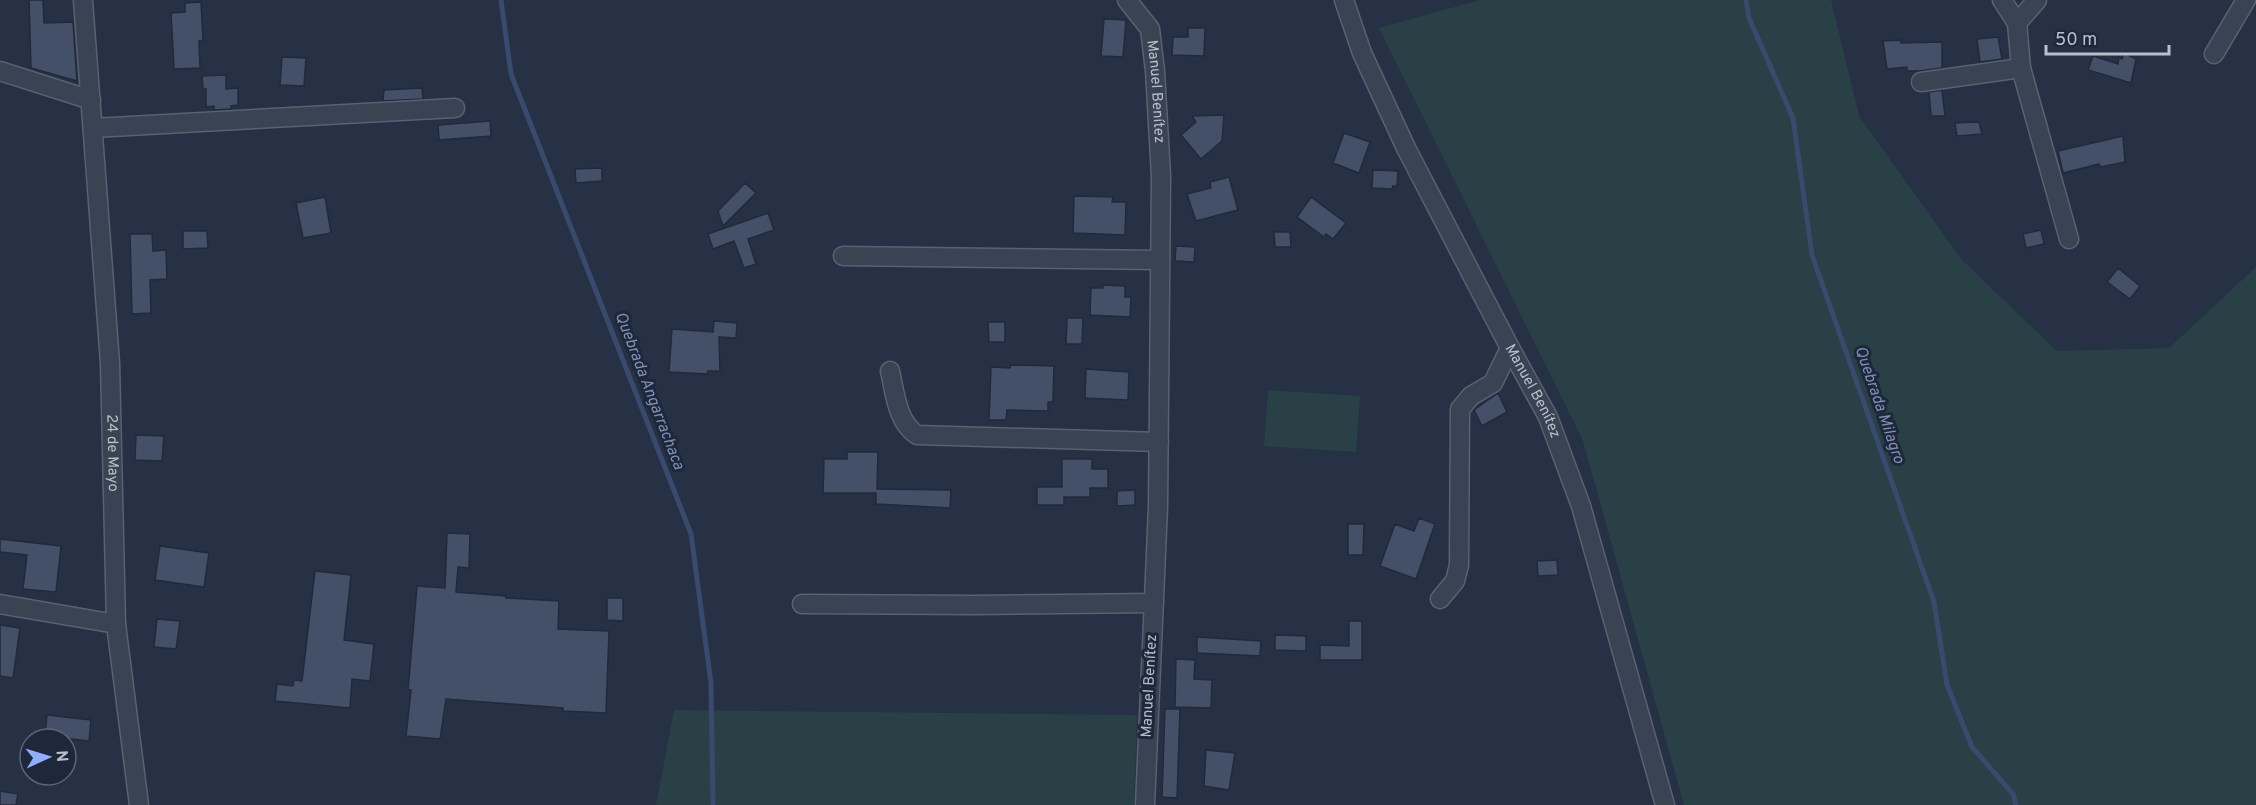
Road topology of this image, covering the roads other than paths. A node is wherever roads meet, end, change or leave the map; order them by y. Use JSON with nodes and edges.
{"nodes":[{"id":1,"x":83,"y":0,"type":"edge"},
{"id":2,"x":1127,"y":0,"type":"edge"},
{"id":3,"x":1344,"y":0,"type":"edge"},
{"id":4,"x":2002,"y":0,"type":"edge"},
{"id":5,"x":2037,"y":0,"type":"edge"},
{"id":6,"x":2246,"y":0,"type":"edge"},
{"id":7,"x":2017,"y":23,"type":"junction"},
{"id":8,"x":2214,"y":54,"type":"dead end"},
{"id":9,"x":2021,"y":68,"type":"junction"},
{"id":10,"x":0,"y":71,"type":"edge"},
{"id":11,"x":1921,"y":82,"type":"dead end"},
{"id":12,"x":91,"y":100,"type":"junction"},
{"id":13,"x":455,"y":108,"type":"dead end"},
{"id":14,"x":93,"y":128,"type":"junction"},
{"id":15,"x":2069,"y":239,"type":"dead end"},
{"id":16,"x":843,"y":256,"type":"dead end"},
{"id":17,"x":1161,"y":260,"type":"junction"},
{"id":18,"x":1510,"y":348,"type":"junction"},
{"id":19,"x":890,"y":371,"type":"dead end"},
{"id":20,"x":1159,"y":442,"type":"junction"},
{"id":21,"x":1440,"y":599,"type":"dead end"},
{"id":22,"x":1154,"y":603,"type":"junction"},
{"id":23,"x":0,"y":604,"type":"edge"},
{"id":24,"x":802,"y":604,"type":"dead end"},
{"id":25,"x":116,"y":624,"type":"junction"},
{"id":26,"x":139,"y":805,"type":"edge"},
{"id":27,"x":1144,"y":805,"type":"edge"},
{"id":28,"x":1665,"y":805,"type":"edge"}],
"edges":[{"from":1,"to":12,"type":"street","name":"24 de Mayo"},
{"from":2,"to":17,"type":"street","name":"Manuel Benítez"},
{"from":3,"to":18,"type":"street","name":"Manuel Benítez"},
{"from":4,"to":7,"type":"street"},
{"from":5,"to":7,"type":"street"},
{"from":6,"to":8,"type":"street"},
{"from":7,"to":9,"type":"street"},
{"from":9,"to":11,"type":"street"},
{"from":9,"to":15,"type":"street"},
{"from":10,"to":12,"type":"street"},
{"from":12,"to":14,"type":"street","name":"24 de Mayo"},
{"from":13,"to":14,"type":"street"},
{"from":14,"to":25,"type":"street","name":"24 de Mayo"},
{"from":16,"to":17,"type":"street"},
{"from":17,"to":20,"type":"street","name":"Manuel Benítez"},
{"from":18,"to":21,"type":"street"},
{"from":18,"to":28,"type":"street","name":"Manuel Benítez"},
{"from":19,"to":20,"type":"street"},
{"from":20,"to":22,"type":"street","name":"Manuel Benítez"},
{"from":22,"to":24,"type":"street"},
{"from":22,"to":27,"type":"street","name":"Manuel Benítez"},
{"from":23,"to":25,"type":"street"},
{"from":25,"to":26,"type":"street","name":"24 de Mayo"}]}
